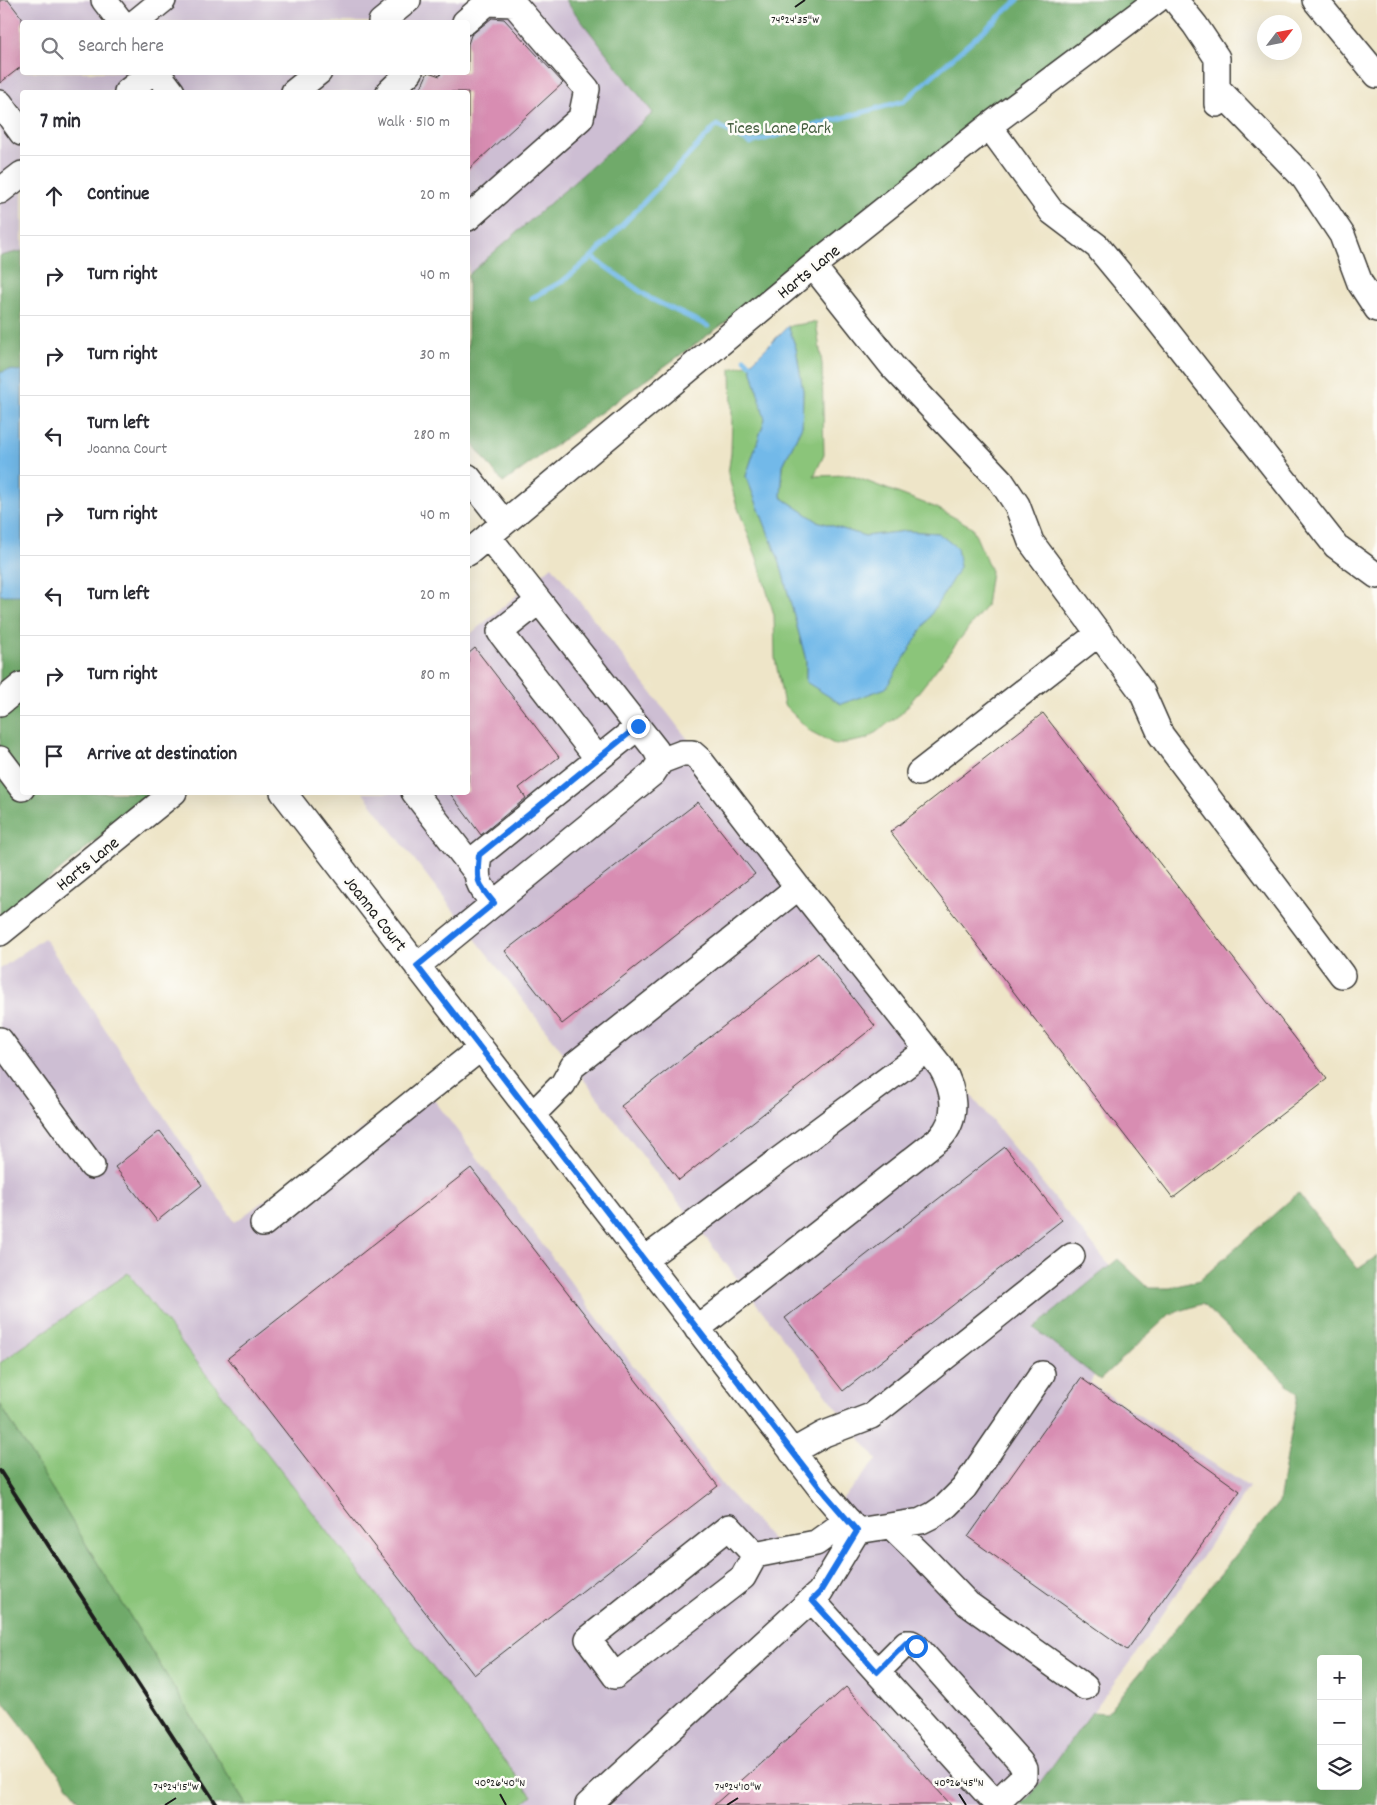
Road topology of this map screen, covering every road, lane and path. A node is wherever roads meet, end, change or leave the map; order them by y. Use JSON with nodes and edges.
{"nodes":[{"id":1,"x":104,"y":0,"type":"edge"},
{"id":2,"x":163,"y":0,"type":"edge"},
{"id":3,"x":408,"y":0,"type":"edge"},
{"id":4,"x":1157,"y":0,"type":"edge"},
{"id":5,"x":1175,"y":0,"type":"edge"},
{"id":6,"x":1315,"y":0,"type":"edge"},
{"id":7,"x":119,"y":20,"type":"edge"},
{"id":8,"x":138,"y":20,"type":"edge"},
{"id":9,"x":383,"y":20,"type":"edge"},
{"id":10,"x":467,"y":20,"type":"edge"},
{"id":11,"x":148,"y":75,"type":"edge"},
{"id":12,"x":159,"y":75,"type":"edge"},
{"id":13,"x":315,"y":75,"type":"edge"},
{"id":14,"x":407,"y":75,"type":"edge"},
{"id":15,"x":1377,"y":75,"type":"edge"},
{"id":16,"x":130,"y":90,"type":"edge"},
{"id":17,"x":170,"y":90,"type":"edge"},
{"id":18,"x":296,"y":90,"type":"edge"},
{"id":19,"x":390,"y":90,"type":"edge"},
{"id":20,"x":0,"y":103,"type":"edge"},
{"id":21,"x":989,"y":126,"type":"junction"},
{"id":22,"x":20,"y":130,"type":"edge"},
{"id":23,"x":20,"y":176,"type":"edge"},
{"id":24,"x":0,"y":191,"type":"edge"},
{"id":25,"x":470,"y":216,"type":"edge"},
{"id":26,"x":813,"y":266,"type":"junction"},
{"id":27,"x":1377,"y":309,"type":"edge"},
{"id":28,"x":470,"y":481,"type":"edge"},
{"id":29,"x":496,"y":529,"type":"junction"},
{"id":30,"x":470,"y":551,"type":"edge"},
{"id":31,"x":1377,"y":576,"type":"edge"},
{"id":32,"x":539,"y":601,"type":"junction"},
{"id":33,"x":1099,"y":633,"type":"junction"},
{"id":34,"x":20,"y":688,"type":"edge"},
{"id":35,"x":0,"y":703,"type":"edge"},
{"id":36,"x":638,"y":726,"type":"junction"},
{"id":37,"x":598,"y":758,"type":"junction"},
{"id":38,"x":0,"y":759,"type":"edge"},
{"id":39,"x":661,"y":761,"type":"junction"},
{"id":40,"x":919,"y":773,"type":"dead end"},
{"id":41,"x":20,"y":785,"type":"edge"},
{"id":42,"x":170,"y":795,"type":"edge"},
{"id":43,"x":285,"y":795,"type":"edge"},
{"id":44,"x":416,"y":795,"type":"edge"},
{"id":45,"x":477,"y":873,"type":"junction"},
{"id":46,"x":800,"y":890,"type":"junction"},
{"id":47,"x":494,"y":903,"type":"junction"},
{"id":48,"x":0,"y":933,"type":"edge"},
{"id":49,"x":417,"y":966,"type":"junction"},
{"id":50,"x":1342,"y":975,"type":"dead end"},
{"id":51,"x":0,"y":1040,"type":"edge"},
{"id":52,"x":481,"y":1048,"type":"junction"},
{"id":53,"x":927,"y":1050,"type":"junction"},
{"id":54,"x":532,"y":1115,"type":"junction"},
{"id":55,"x":92,"y":1166,"type":"dead end"},
{"id":56,"x":263,"y":1224,"type":"dead end"},
{"id":57,"x":1072,"y":1256,"type":"dead end"},
{"id":58,"x":644,"y":1260,"type":"junction"},
{"id":59,"x":697,"y":1329,"type":"junction"},
{"id":60,"x":1042,"y":1374,"type":"dead end"},
{"id":61,"x":792,"y":1452,"type":"junction"},
{"id":62,"x":852,"y":1526,"type":"junction"},
{"id":63,"x":891,"y":1526,"type":"junction"},
{"id":64,"x":755,"y":1555,"type":"junction"},
{"id":65,"x":812,"y":1600,"type":"junction"},
{"id":66,"x":877,"y":1672,"type":"junction"},
{"id":67,"x":1085,"y":1687,"type":"dead end"},
{"id":68,"x":588,"y":1805,"type":"edge"}],
"edges":[{"from":1,"to":7,"type":"street"},
{"from":2,"to":8,"type":"street"},
{"from":3,"to":9,"type":"street"},
{"from":4,"to":21,"type":"street","name":"Harts Lane"},
{"from":5,"to":27,"type":"street"},
{"from":6,"to":15,"type":"street"},
{"from":10,"to":25,"type":"street"},
{"from":11,"to":16,"type":"street"},
{"from":12,"to":17,"type":"street"},
{"from":13,"to":18,"type":"street"},
{"from":14,"to":19,"type":"street"},
{"from":20,"to":22,"type":"street"},
{"from":21,"to":26,"type":"street","name":"Harts Lane"},
{"from":21,"to":31,"type":"street"},
{"from":23,"to":24,"type":"street"},
{"from":26,"to":29,"type":"street","name":"Harts Lane"},
{"from":26,"to":33,"type":"street"},
{"from":28,"to":29,"type":"street"},
{"from":29,"to":30,"type":"street","name":"Harts Lane"},
{"from":29,"to":32,"type":"street"},
{"from":32,"to":36,"type":"street"},
{"from":32,"to":37,"type":"street"},
{"from":33,"to":40,"type":"street"},
{"from":33,"to":50,"type":"street"},
{"from":34,"to":35,"type":"street"},
{"from":36,"to":37,"type":"street"},
{"from":36,"to":39,"type":"street"},
{"from":37,"to":45,"type":"street"},
{"from":38,"to":41,"type":"street"},
{"from":39,"to":46,"type":"street"},
{"from":39,"to":47,"type":"street"},
{"from":42,"to":48,"type":"street","name":"Harts Lane"},
{"from":43,"to":49,"type":"street","name":"Joanna Court"},
{"from":44,"to":45,"type":"street"},
{"from":45,"to":47,"type":"street"},
{"from":46,"to":53,"type":"street"},
{"from":46,"to":54,"type":"street"},
{"from":47,"to":49,"type":"street"},
{"from":49,"to":52,"type":"street","name":"Joanna Court"},
{"from":51,"to":55,"type":"street"},
{"from":52,"to":54,"type":"street","name":"Joanna Court"},
{"from":52,"to":56,"type":"street"},
{"from":53,"to":58,"type":"street"},
{"from":53,"to":59,"type":"street"},
{"from":54,"to":58,"type":"street","name":"Joanna Court"},
{"from":57,"to":61,"type":"street"},
{"from":58,"to":59,"type":"street","name":"Joanna Court"},
{"from":59,"to":61,"type":"street","name":"Joanna Court"},
{"from":60,"to":63,"type":"street"},
{"from":61,"to":62,"type":"street","name":"Joanna Court"},
{"from":62,"to":63,"type":"street"},
{"from":62,"to":64,"type":"street"},
{"from":62,"to":65,"type":"street"},
{"from":63,"to":67,"type":"street"},
{"from":64,"to":64,"type":"street"},
{"from":65,"to":66,"type":"street"},
{"from":65,"to":68,"type":"street"},
{"from":66,"to":66,"type":"street"}]}
